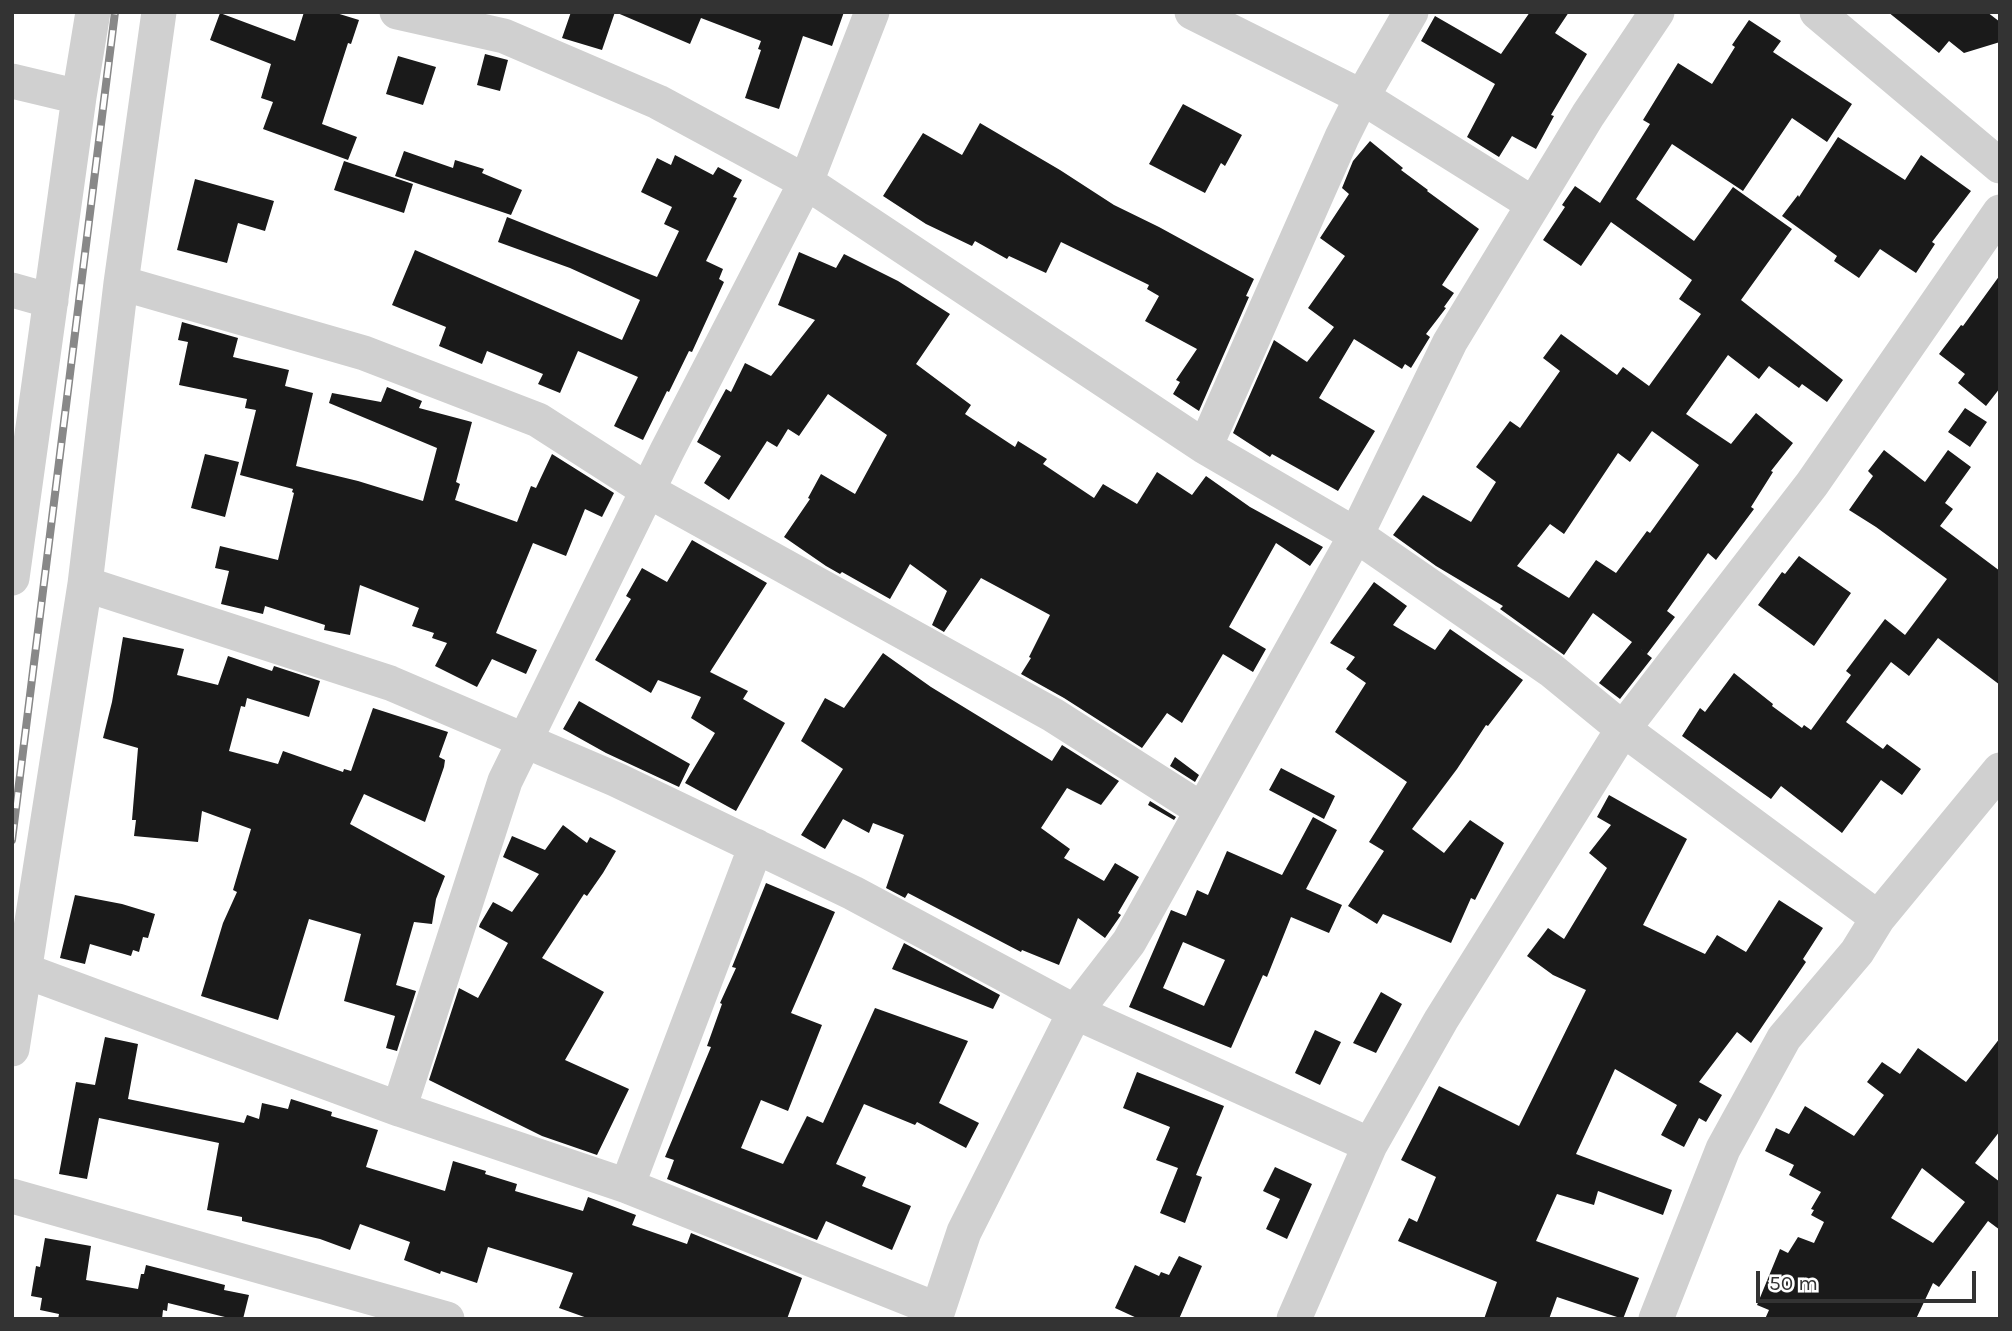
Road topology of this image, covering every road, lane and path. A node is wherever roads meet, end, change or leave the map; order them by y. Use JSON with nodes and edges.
{"nodes":[{"id":1,"x":93,"y":12,"type":"edge"},
{"id":2,"x":159,"y":12,"type":"edge"},
{"id":3,"x":397,"y":12,"type":"edge"},
{"id":4,"x":872,"y":12,"type":"edge"},
{"id":5,"x":1192,"y":12,"type":"edge"},
{"id":6,"x":1411,"y":12,"type":"edge"},
{"id":7,"x":1657,"y":12,"type":"edge"},
{"id":8,"x":1831,"y":17,"type":"edge"},
{"id":9,"x":12,"y":81,"type":"edge"},
{"id":10,"x":79,"y":97,"type":"junction"},
{"id":11,"x":1362,"y":97,"type":"junction"},
{"id":12,"x":2000,"y":166,"type":"edge"},
{"id":13,"x":806,"y":182,"type":"junction"},
{"id":14,"x":1533,"y":204,"type":"junction"},
{"id":15,"x":2000,"y":212,"type":"edge"},
{"id":16,"x":121,"y":283,"type":"junction"},
{"id":17,"x":12,"y":290,"type":"edge"},
{"id":18,"x":51,"y":301,"type":"junction"},
{"id":19,"x":1205,"y":447,"type":"junction"},
{"id":20,"x":18,"y":489,"type":"edge"},
{"id":21,"x":647,"y":490,"type":"junction"},
{"id":22,"x":1356,"y":536,"type":"junction"},
{"id":23,"x":12,"y":578,"type":"edge"},
{"id":24,"x":85,"y":584,"type":"junction"},
{"id":25,"x":1623,"y":729,"type":"junction"},
{"id":26,"x":523,"y":740,"type":"junction"},
{"id":27,"x":2000,"y":770,"type":"edge"},
{"id":28,"x":1202,"y":810,"type":"junction"},
{"id":29,"x":756,"y":846,"type":"junction"},
{"id":30,"x":1878,"y":918,"type":"junction"},
{"id":31,"x":23,"y":970,"type":"junction"},
{"id":32,"x":1075,"y":1012,"type":"junction"},
{"id":33,"x":12,"y":1049,"type":"edge"},
{"id":34,"x":399,"y":1109,"type":"junction"},
{"id":35,"x":1370,"y":1145,"type":"junction"},
{"id":36,"x":627,"y":1186,"type":"junction"},
{"id":37,"x":12,"y":1196,"type":"edge"},
{"id":38,"x":936,"y":1315,"type":"edge"},
{"id":39,"x":447,"y":1319,"type":"edge"},
{"id":40,"x":1294,"y":1319,"type":"edge"},
{"id":41,"x":1656,"y":1319,"type":"edge"}],
"edges":[{"from":1,"to":10,"type":"street"},
{"from":2,"to":16,"type":"street"},
{"from":3,"to":13,"type":"street"},
{"from":4,"to":13,"type":"street"},
{"from":5,"to":11,"type":"street"},
{"from":6,"to":11,"type":"street"},
{"from":7,"to":14,"type":"street"},
{"from":8,"to":12,"type":"street"},
{"from":9,"to":10,"type":"street"},
{"from":10,"to":18,"type":"street"},
{"from":11,"to":14,"type":"street"},
{"from":11,"to":19,"type":"street"},
{"from":13,"to":19,"type":"street"},
{"from":13,"to":21,"type":"street"},
{"from":14,"to":22,"type":"street"},
{"from":15,"to":25,"type":"street"},
{"from":16,"to":21,"type":"street"},
{"from":16,"to":24,"type":"street"},
{"from":17,"to":18,"type":"street"},
{"from":18,"to":20,"type":"street"},
{"from":19,"to":22,"type":"street"},
{"from":20,"to":23,"type":"street"},
{"from":21,"to":26,"type":"street"},
{"from":21,"to":28,"type":"street"},
{"from":22,"to":25,"type":"street"},
{"from":22,"to":28,"type":"street"},
{"from":24,"to":26,"type":"street"},
{"from":24,"to":31,"type":"street"},
{"from":25,"to":30,"type":"street"},
{"from":25,"to":35,"type":"street"},
{"from":26,"to":29,"type":"street"},
{"from":26,"to":34,"type":"street"},
{"from":27,"to":30,"type":"street"},
{"from":28,"to":32,"type":"street"},
{"from":29,"to":32,"type":"street"},
{"from":29,"to":36,"type":"street"},
{"from":30,"to":41,"type":"street"},
{"from":31,"to":33,"type":"street"},
{"from":31,"to":34,"type":"street"},
{"from":32,"to":35,"type":"street"},
{"from":32,"to":38,"type":"street"},
{"from":34,"to":36,"type":"street"},
{"from":35,"to":40,"type":"street"},
{"from":36,"to":38,"type":"street"},
{"from":37,"to":39,"type":"street"}]}
